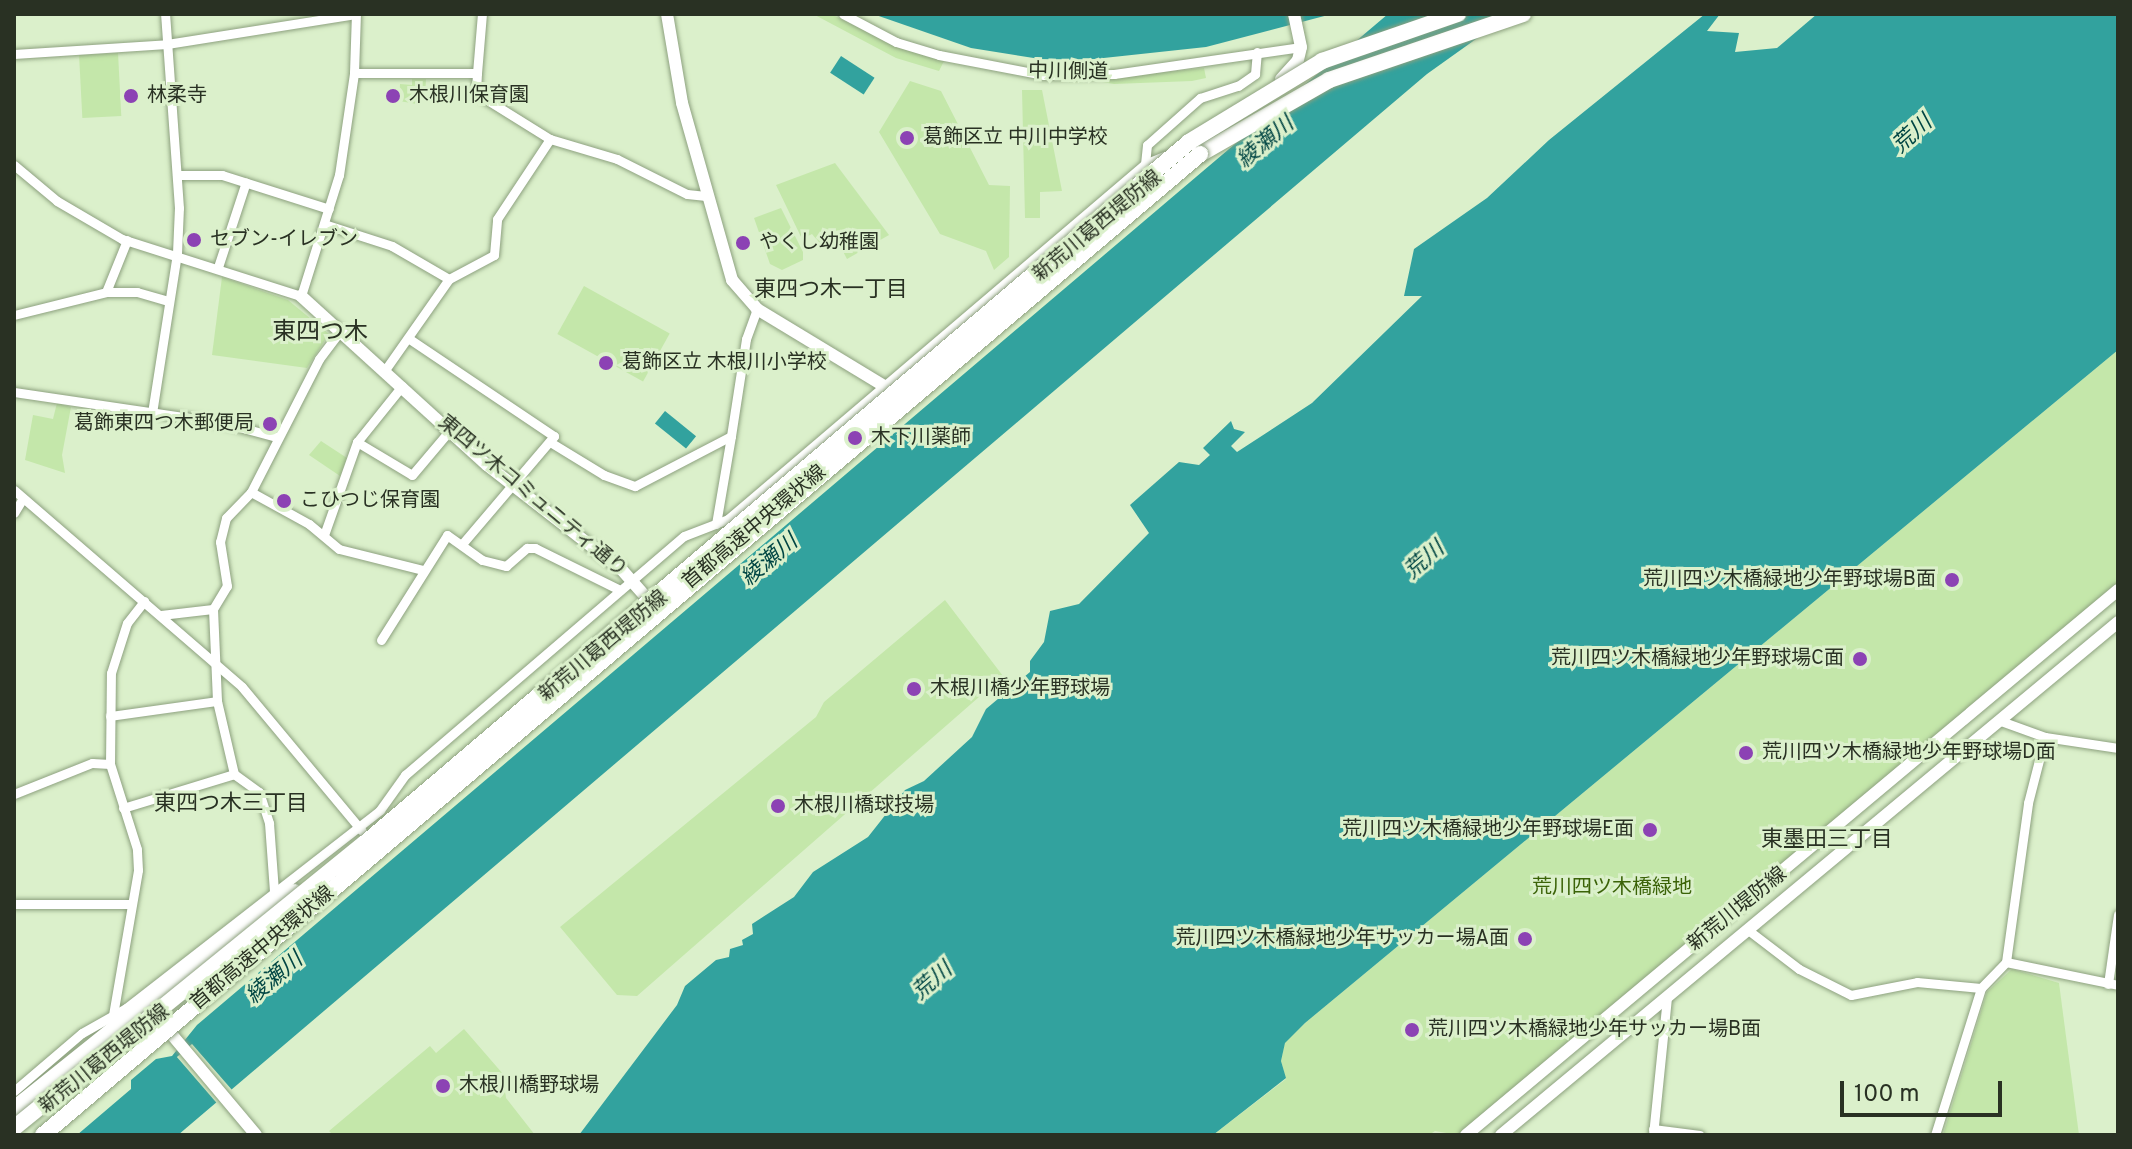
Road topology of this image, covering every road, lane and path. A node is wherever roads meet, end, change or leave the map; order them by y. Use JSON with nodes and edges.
{"nodes":[{"id":1,"x":165,"y":14,"type":"edge"},
{"id":2,"x":356,"y":14,"type":"edge"},
{"id":3,"x":482,"y":14,"type":"edge"},
{"id":4,"x":667,"y":14,"type":"edge"},
{"id":5,"x":843,"y":14,"type":"edge"},
{"id":6,"x":1294,"y":14,"type":"edge"},
{"id":7,"x":1458,"y":14,"type":"edge"},
{"id":8,"x":1523,"y":14,"type":"edge"},
{"id":9,"x":1300,"y":42,"type":"junction"},
{"id":10,"x":167,"y":44,"type":"junction"},
{"id":11,"x":1257,"y":52,"type":"junction"},
{"id":12,"x":14,"y":54,"type":"edge"},
{"id":13,"x":354,"y":73,"type":"junction"},
{"id":14,"x":477,"y":73,"type":"junction"},
{"id":15,"x":550,"y":139,"type":"junction"},
{"id":16,"x":1184,"y":155,"type":"junction"},
{"id":17,"x":1145,"y":164,"type":"junction"},
{"id":18,"x":14,"y":165,"type":"edge"},
{"id":19,"x":177,"y":175,"type":"junction"},
{"id":20,"x":246,"y":182,"type":"junction"},
{"id":21,"x":706,"y":196,"type":"junction"},
{"id":22,"x":329,"y":209,"type":"junction"},
{"id":23,"x":324,"y":224,"type":"junction"},
{"id":24,"x":127,"y":240,"type":"junction"},
{"id":25,"x":177,"y":253,"type":"junction"},
{"id":26,"x":218,"y":267,"type":"junction"},
{"id":27,"x":449,"y":279,"type":"junction"},
{"id":28,"x":106,"y":292,"type":"junction"},
{"id":29,"x":301,"y":296,"type":"junction"},
{"id":30,"x":168,"y":301,"type":"junction"},
{"id":31,"x":757,"y":309,"type":"junction"},
{"id":32,"x":14,"y":315,"type":"edge"},
{"id":33,"x":341,"y":330,"type":"junction"},
{"id":34,"x":408,"y":338,"type":"junction"},
{"id":35,"x":385,"y":370,"type":"junction"},
{"id":36,"x":402,"y":386,"type":"junction"},
{"id":37,"x":884,"y":388,"type":"junction"},
{"id":38,"x":14,"y":392,"type":"edge"},
{"id":39,"x":899,"y":395,"type":"junction"},
{"id":40,"x":152,"y":413,"type":"junction"},
{"id":41,"x":450,"y":430,"type":"junction"},
{"id":42,"x":731,"y":436,"type":"junction"},
{"id":43,"x":277,"y":437,"type":"junction"},
{"id":44,"x":357,"y":442,"type":"junction"},
{"id":45,"x":550,"y":442,"type":"junction"},
{"id":46,"x":513,"y":485,"type":"junction"},
{"id":47,"x":14,"y":490,"type":"edge"},
{"id":48,"x":251,"y":492,"type":"junction"},
{"id":49,"x":23,"y":498,"type":"junction"},
{"id":50,"x":14,"y":513,"type":"edge"},
{"id":51,"x":711,"y":525,"type":"junction"},
{"id":52,"x":324,"y":535,"type":"junction"},
{"id":53,"x":462,"y":544,"type":"junction"},
{"id":54,"x":725,"y":544,"type":"junction"},
{"id":55,"x":423,"y":570,"type":"junction"},
{"id":56,"x":632,"y":580,"type":"junction"},
{"id":57,"x":620,"y":590,"type":"junction"},
{"id":58,"x":2118,"y":590,"type":"edge"},
{"id":59,"x":144,"y":601,"type":"junction"},
{"id":60,"x":653,"y":605,"type":"junction"},
{"id":61,"x":213,"y":609,"type":"junction"},
{"id":62,"x":161,"y":615,"type":"junction"},
{"id":63,"x":2116,"y":628,"type":"edge"},
{"id":64,"x":381,"y":640,"type":"dead end"},
{"id":65,"x":215,"y":662,"type":"junction"},
{"id":66,"x":217,"y":701,"type":"junction"},
{"id":67,"x":110,"y":716,"type":"junction"},
{"id":68,"x":1998,"y":720,"type":"junction"},
{"id":69,"x":2045,"y":737,"type":"junction"},
{"id":70,"x":2118,"y":748,"type":"edge"},
{"id":71,"x":110,"y":764,"type":"junction"},
{"id":72,"x":234,"y":774,"type":"junction"},
{"id":73,"x":14,"y":794,"type":"edge"},
{"id":74,"x":123,"y":808,"type":"junction"},
{"id":75,"x":359,"y":827,"type":"junction"},
{"id":76,"x":368,"y":843,"type":"junction"},
{"id":77,"x":274,"y":891,"type":"junction"},
{"id":78,"x":14,"y":904,"type":"edge"},
{"id":79,"x":130,"y":904,"type":"junction"},
{"id":80,"x":2118,"y":915,"type":"edge"},
{"id":81,"x":1748,"y":930,"type":"junction"},
{"id":82,"x":246,"y":961,"type":"junction"},
{"id":83,"x":2006,"y":962,"type":"junction"},
{"id":84,"x":2113,"y":984,"type":"edge"},
{"id":85,"x":1981,"y":988,"type":"junction"},
{"id":86,"x":1667,"y":997,"type":"junction"},
{"id":87,"x":113,"y":1015,"type":"junction"},
{"id":88,"x":157,"y":1017,"type":"junction"},
{"id":89,"x":14,"y":1091,"type":"edge"},
{"id":90,"x":14,"y":1109,"type":"edge"},
{"id":91,"x":248,"y":1125,"type":"edge"},
{"id":92,"x":20,"y":1131,"type":"edge"},
{"id":93,"x":1653,"y":1132,"type":"edge"},
{"id":94,"x":43,"y":1135,"type":"edge"},
{"id":95,"x":1466,"y":1135,"type":"edge"},
{"id":96,"x":1501,"y":1135,"type":"edge"},
{"id":97,"x":1700,"y":1135,"type":"edge"},
{"id":98,"x":1935,"y":1135,"type":"edge"}],
"edges":[{"from":1,"to":10,"type":"street"},
{"from":2,"to":10,"type":"street"},
{"from":2,"to":13,"type":"street"},
{"from":3,"to":14,"type":"street"},
{"from":4,"to":21,"type":"main road"},
{"from":5,"to":11,"type":"street","name":"中川側道"},
{"from":6,"to":9,"type":"main road"},
{"from":7,"to":76,"type":"highway","name":"首都高速中央環状線","bridge":true},
{"from":8,"to":82,"type":"highway","name":"首都高速中央環状線","bridge":true},
{"from":9,"to":11,"type":"street","name":"中川側道"},
{"from":9,"to":16,"type":"main road","name":"新荒川葛西堤防線"},
{"from":10,"to":12,"type":"street"},
{"from":10,"to":19,"type":"street"},
{"from":11,"to":17,"type":"street"},
{"from":13,"to":14,"type":"street"},
{"from":13,"to":22,"type":"street"},
{"from":14,"to":15,"type":"street"},
{"from":15,"to":21,"type":"street"},
{"from":15,"to":27,"type":"street"},
{"from":16,"to":17,"type":"street"},
{"from":16,"to":39,"type":"main road","name":"新荒川葛西堤防線"},
{"from":17,"to":37,"type":"street"},
{"from":18,"to":24,"type":"street"},
{"from":19,"to":20,"type":"street"},
{"from":19,"to":25,"type":"street"},
{"from":20,"to":22,"type":"street"},
{"from":20,"to":26,"type":"street"},
{"from":21,"to":31,"type":"main road"},
{"from":22,"to":23,"type":"street"},
{"from":23,"to":27,"type":"street"},
{"from":23,"to":29,"type":"street"},
{"from":24,"to":25,"type":"street"},
{"from":24,"to":28,"type":"street"},
{"from":25,"to":26,"type":"street"},
{"from":25,"to":30,"type":"street"},
{"from":26,"to":29,"type":"street"},
{"from":27,"to":34,"type":"street"},
{"from":28,"to":30,"type":"street"},
{"from":28,"to":32,"type":"street"},
{"from":29,"to":33,"type":"main road","name":"東四ツ木コミュニティ通り"},
{"from":30,"to":40,"type":"street"},
{"from":31,"to":37,"type":"main road"},
{"from":31,"to":42,"type":"street"},
{"from":33,"to":35,"type":"main road","name":"東四ツ木コミュニティ通り"},
{"from":33,"to":43,"type":"street"},
{"from":34,"to":35,"type":"street"},
{"from":34,"to":45,"type":"street"},
{"from":35,"to":36,"type":"main road","name":"東四ツ木コミュニティ通り"},
{"from":36,"to":41,"type":"main road","name":"東四ツ木コミュニティ通り"},
{"from":36,"to":44,"type":"street"},
{"from":37,"to":39,"type":"main road"},
{"from":37,"to":51,"type":"street"},
{"from":38,"to":40,"type":"street"},
{"from":39,"to":54,"type":"main road","name":"新荒川葛西堤防線"},
{"from":40,"to":43,"type":"street"},
{"from":41,"to":44,"type":"street"},
{"from":41,"to":46,"type":"main road","name":"東四ツ木コミュニティ通り"},
{"from":42,"to":45,"type":"street"},
{"from":42,"to":51,"type":"street"},
{"from":43,"to":48,"type":"street"},
{"from":44,"to":52,"type":"street"},
{"from":45,"to":46,"type":"street"},
{"from":46,"to":53,"type":"street"},
{"from":46,"to":56,"type":"main road","name":"東四ツ木コミュニティ通り"},
{"from":47,"to":49,"type":"street"},
{"from":48,"to":52,"type":"street"},
{"from":48,"to":61,"type":"street"},
{"from":49,"to":50,"type":"street"},
{"from":49,"to":59,"type":"street"},
{"from":51,"to":54,"type":"street"},
{"from":51,"to":56,"type":"street"},
{"from":52,"to":55,"type":"street"},
{"from":53,"to":55,"type":"street"},
{"from":53,"to":57,"type":"street"},
{"from":54,"to":60,"type":"main road","name":"新荒川葛西堤防線"},
{"from":55,"to":64,"type":"street"},
{"from":56,"to":57,"type":"street"},
{"from":56,"to":60,"type":"main road","name":"東四ツ木コミュニティ通り"},
{"from":57,"to":75,"type":"street"},
{"from":58,"to":95,"type":"main road","name":"新荒川堤防線"},
{"from":59,"to":62,"type":"street"},
{"from":59,"to":67,"type":"street"},
{"from":60,"to":76,"type":"main road","name":"新荒川葛西堤防線"},
{"from":61,"to":62,"type":"street"},
{"from":61,"to":65,"type":"street"},
{"from":62,"to":65,"type":"street"},
{"from":63,"to":68,"type":"main road","name":"新荒川堤防線"},
{"from":65,"to":66,"type":"street"},
{"from":65,"to":75,"type":"street"},
{"from":66,"to":67,"type":"street"},
{"from":66,"to":72,"type":"street"},
{"from":67,"to":71,"type":"street"},
{"from":68,"to":69,"type":"street"},
{"from":68,"to":81,"type":"main road","name":"新荒川堤防線"},
{"from":69,"to":70,"type":"street"},
{"from":69,"to":83,"type":"street"},
{"from":71,"to":73,"type":"street"},
{"from":71,"to":74,"type":"street"},
{"from":72,"to":74,"type":"street"},
{"from":72,"to":77,"type":"street"},
{"from":74,"to":79,"type":"street"},
{"from":75,"to":76,"type":"street"},
{"from":75,"to":77,"type":"street"},
{"from":76,"to":88,"type":"main road","name":"新荒川葛西堤防線","bridge":true},
{"from":76,"to":90,"type":"highway","bridge":true},
{"from":76,"to":92,"type":"highway","name":"首都高速中央環状線","bridge":true},
{"from":77,"to":87,"type":"street"},
{"from":78,"to":79,"type":"street"},
{"from":79,"to":87,"type":"street"},
{"from":80,"to":84,"type":"street"},
{"from":81,"to":85,"type":"street"},
{"from":81,"to":86,"type":"main road","name":"新荒川堤防線"},
{"from":82,"to":92,"type":"highway","bridge":true},
{"from":82,"to":94,"type":"highway","name":"首都高速中央環状線","bridge":true},
{"from":83,"to":84,"type":"street"},
{"from":83,"to":85,"type":"street"},
{"from":85,"to":98,"type":"street"},
{"from":86,"to":93,"type":"street"},
{"from":86,"to":96,"type":"main road","name":"新荒川堤防線"},
{"from":87,"to":89,"type":"street"},
{"from":88,"to":91,"type":"main road"},
{"from":88,"to":92,"type":"main road","name":"新荒川葛西堤防線","bridge":true},
{"from":93,"to":97,"type":"street"}]}
